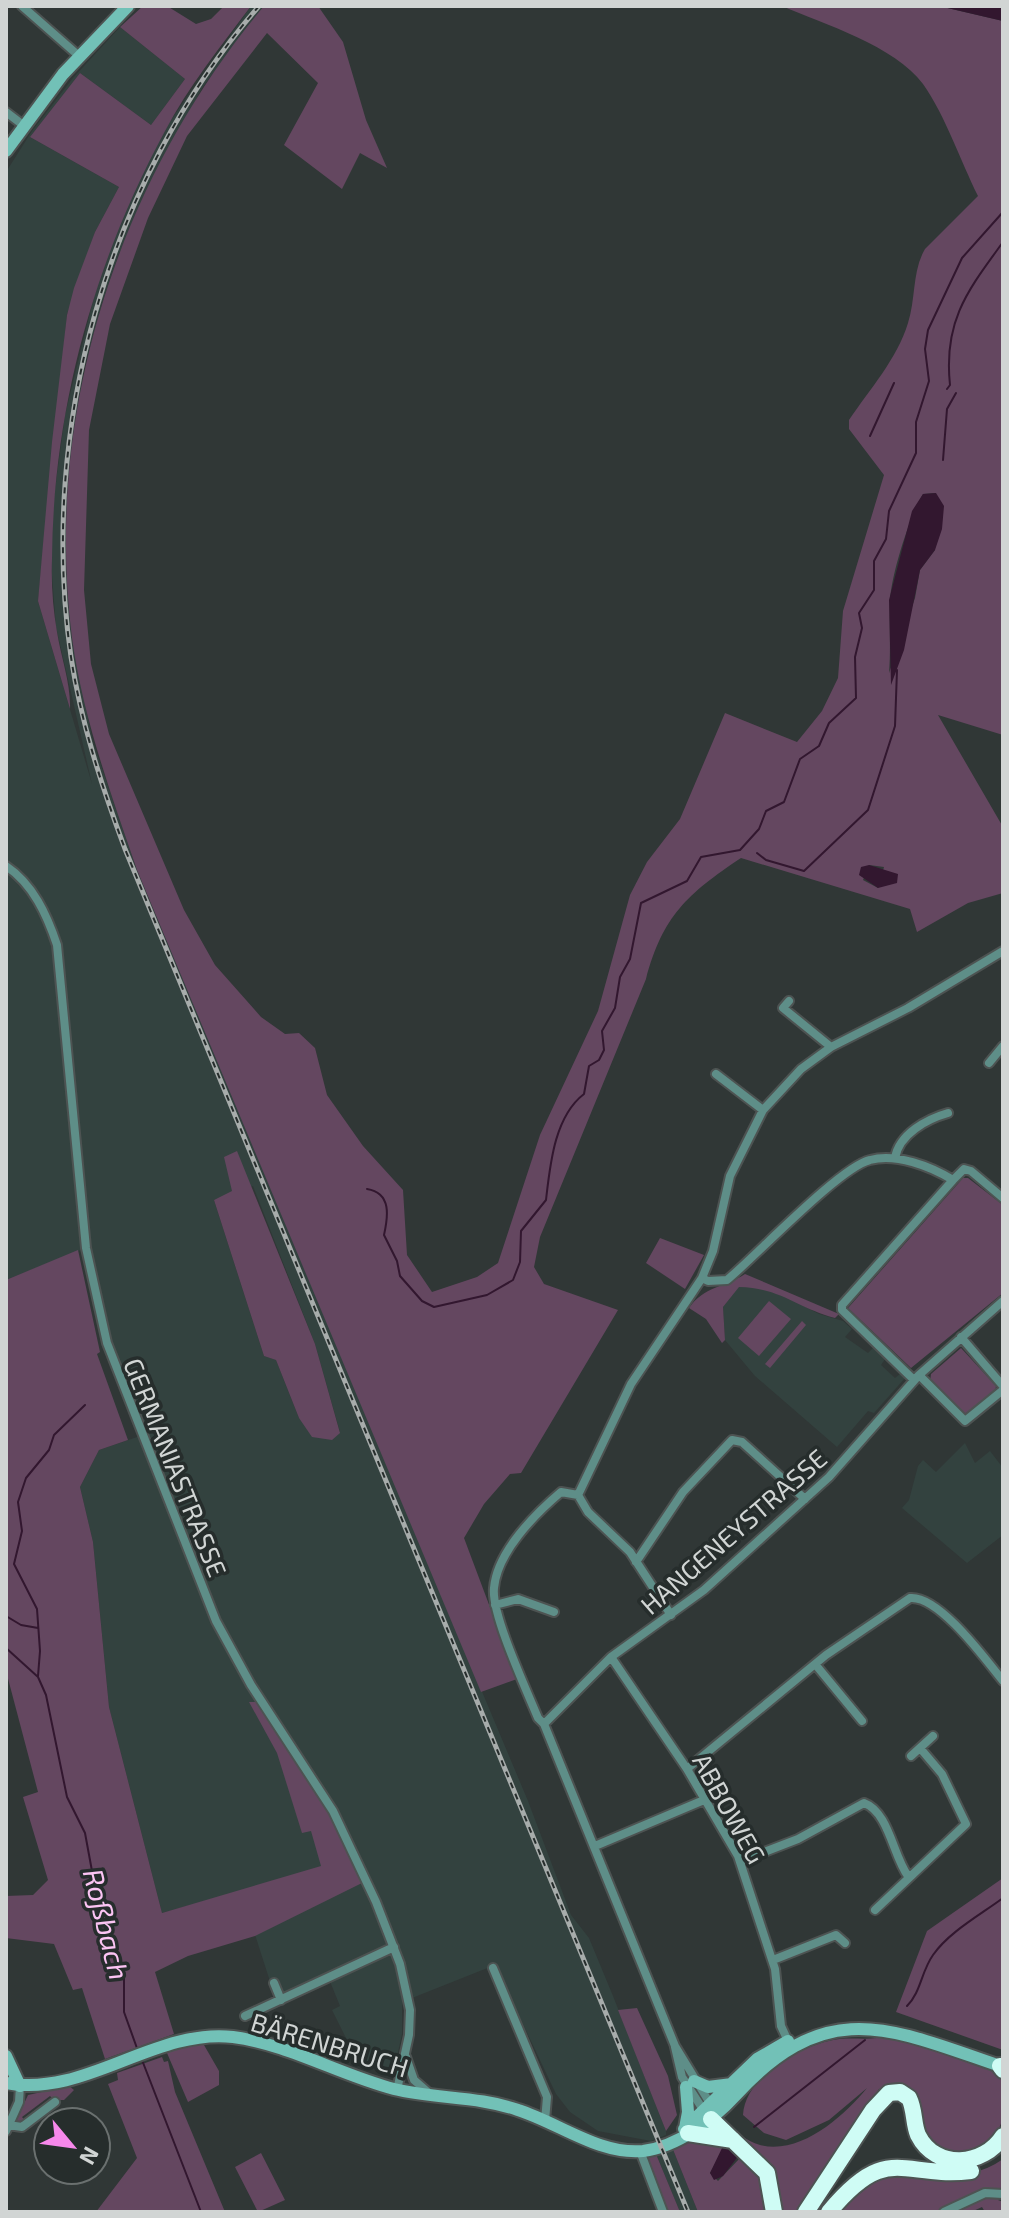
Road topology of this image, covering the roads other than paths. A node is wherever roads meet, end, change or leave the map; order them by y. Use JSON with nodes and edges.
{"nodes":[{"id":1,"x":22,"y":6,"type":"edge"},
{"id":2,"x":128,"y":6,"type":"edge"},
{"id":3,"x":79,"y":56,"type":"junction"},
{"id":4,"x":6,"y":112,"type":"edge"},
{"id":5,"x":23,"y":125,"type":"junction"},
{"id":6,"x":6,"y":151,"type":"edge"},
{"id":7,"x":6,"y":866,"type":"edge"},
{"id":8,"x":1003,"y":951,"type":"edge"},
{"id":9,"x":782,"y":1007,"type":"dead end"},
{"id":10,"x":1003,"y":1046,"type":"edge"},
{"id":11,"x":831,"y":1047,"type":"junction"},
{"id":12,"x":989,"y":1063,"type":"dead end"},
{"id":13,"x":716,"y":1074,"type":"dead end"},
{"id":14,"x":763,"y":1110,"type":"junction"},
{"id":15,"x":948,"y":1113,"type":"dead end"},
{"id":16,"x":895,"y":1158,"type":"junction"},
{"id":17,"x":953,"y":1180,"type":"junction"},
{"id":18,"x":1003,"y":1198,"type":"edge"},
{"id":19,"x":702,"y":1278,"type":"junction"},
{"id":20,"x":1003,"y":1301,"type":"edge"},
{"id":21,"x":961,"y":1337,"type":"junction"},
{"id":22,"x":916,"y":1377,"type":"junction"},
{"id":23,"x":1003,"y":1388,"type":"edge"},
{"id":24,"x":578,"y":1495,"type":"junction"},
{"id":25,"x":805,"y":1499,"type":"junction"},
{"id":26,"x":636,"y":1562,"type":"junction"},
{"id":27,"x":495,"y":1605,"type":"junction"},
{"id":28,"x":554,"y":1612,"type":"dead end"},
{"id":29,"x":671,"y":1615,"type":"junction"},
{"id":30,"x":611,"y":1657,"type":"junction"},
{"id":31,"x":815,"y":1664,"type":"junction"},
{"id":32,"x":1003,"y":1681,"type":"edge"},
{"id":33,"x":862,"y":1721,"type":"dead end"},
{"id":34,"x":544,"y":1724,"type":"junction"},
{"id":35,"x":933,"y":1736,"type":"dead end"},
{"id":36,"x":920,"y":1748,"type":"junction"},
{"id":37,"x":911,"y":1756,"type":"dead end"},
{"id":38,"x":687,"y":1769,"type":"junction"},
{"id":39,"x":704,"y":1800,"type":"junction"},
{"id":40,"x":595,"y":1846,"type":"junction"},
{"id":41,"x":741,"y":1861,"type":"junction"},
{"id":42,"x":908,"y":1876,"type":"junction"},
{"id":43,"x":875,"y":1911,"type":"dead end"},
{"id":44,"x":845,"y":1943,"type":"dead end"},
{"id":45,"x":394,"y":1947,"type":"junction"},
{"id":46,"x":773,"y":1960,"type":"junction"},
{"id":47,"x":493,"y":1968,"type":"dead end"},
{"id":48,"x":274,"y":1983,"type":"dead end"},
{"id":49,"x":281,"y":2000,"type":"junction"},
{"id":50,"x":245,"y":2016,"type":"dead end"},
{"id":51,"x":788,"y":2041,"type":"junction"},
{"id":52,"x":406,"y":2053,"type":"junction"},
{"id":53,"x":6,"y":2056,"type":"edge"},
{"id":54,"x":1002,"y":2065,"type":"edge"},
{"id":55,"x":6,"y":2083,"type":"edge"},
{"id":56,"x":690,"y":2084,"type":"junction"},
{"id":57,"x":732,"y":2084,"type":"junction"},
{"id":58,"x":20,"y":2086,"type":"junction"},
{"id":59,"x":397,"y":2090,"type":"junction"},
{"id":60,"x":431,"y":2095,"type":"junction"},
{"id":61,"x":55,"y":2102,"type":"dead end"},
{"id":62,"x":709,"y":2112,"type":"junction"},
{"id":63,"x":545,"y":2121,"type":"junction"},
{"id":64,"x":7,"y":2128,"type":"edge"},
{"id":65,"x":682,"y":2134,"type":"junction"},
{"id":66,"x":1003,"y":2136,"type":"edge"},
{"id":67,"x":735,"y":2140,"type":"junction"},
{"id":68,"x":640,"y":2151,"type":"junction"},
{"id":69,"x":1003,"y":2153,"type":"edge"},
{"id":70,"x":1003,"y":2194,"type":"edge"},
{"id":71,"x":663,"y":2212,"type":"edge"},
{"id":72,"x":774,"y":2212,"type":"edge"},
{"id":73,"x":806,"y":2212,"type":"edge"},
{"id":74,"x":829,"y":2212,"type":"edge"},
{"id":75,"x":944,"y":2212,"type":"edge"}],
"edges":[{"from":1,"to":3,"type":"street"},
{"from":2,"to":3,"type":"main road"},
{"from":3,"to":5,"type":"main road"},
{"from":4,"to":5,"type":"street"},
{"from":5,"to":6,"type":"main road"},
{"from":7,"to":45,"type":"street","name":"GERMANIASTRASSE"},
{"from":8,"to":11,"type":"street"},
{"from":9,"to":11,"type":"street"},
{"from":10,"to":12,"type":"street"},
{"from":11,"to":14,"type":"street"},
{"from":13,"to":14,"type":"street"},
{"from":14,"to":19,"type":"street"},
{"from":15,"to":16,"type":"street"},
{"from":16,"to":17,"type":"street"},
{"from":16,"to":19,"type":"street"},
{"from":17,"to":18,"type":"street"},
{"from":17,"to":22,"type":"street"},
{"from":19,"to":24,"type":"street"},
{"from":20,"to":21,"type":"street","name":"HANGENEYSTRASSE"},
{"from":21,"to":22,"type":"street","name":"HANGENEYSTRASSE"},
{"from":21,"to":23,"type":"street"},
{"from":22,"to":23,"type":"street"},
{"from":22,"to":25,"type":"street","name":"HANGENEYSTRASSE"},
{"from":24,"to":26,"type":"street"},
{"from":24,"to":27,"type":"street"},
{"from":25,"to":26,"type":"street"},
{"from":25,"to":29,"type":"street","name":"HANGENEYSTRASSE"},
{"from":26,"to":29,"type":"street"},
{"from":27,"to":28,"type":"street"},
{"from":27,"to":34,"type":"street"},
{"from":29,"to":30,"type":"street","name":"HANGENEYSTRASSE"},
{"from":30,"to":34,"type":"street","name":"HANGENEYSTRASSE"},
{"from":30,"to":38,"type":"street","name":"ABBOWEG"},
{"from":31,"to":32,"type":"street"},
{"from":31,"to":33,"type":"street"},
{"from":31,"to":38,"type":"street"},
{"from":34,"to":40,"type":"street"},
{"from":35,"to":36,"type":"street"},
{"from":36,"to":37,"type":"street"},
{"from":36,"to":42,"type":"street"},
{"from":38,"to":39,"type":"street","name":"ABBOWEG"},
{"from":39,"to":40,"type":"street"},
{"from":39,"to":41,"type":"street","name":"ABBOWEG"},
{"from":40,"to":56,"type":"street"},
{"from":41,"to":42,"type":"street"},
{"from":41,"to":46,"type":"street","name":"ABBOWEG"},
{"from":42,"to":43,"type":"street"},
{"from":44,"to":46,"type":"street"},
{"from":45,"to":49,"type":"street"},
{"from":45,"to":52,"type":"street","name":"GERMANIASTRASSE"},
{"from":46,"to":51,"type":"street","name":"ABBOWEG"},
{"from":47,"to":63,"type":"street"},
{"from":48,"to":49,"type":"street"},
{"from":49,"to":50,"type":"street"},
{"from":51,"to":54,"type":"main road","name":"BÄRENBRUCH"},
{"from":51,"to":57,"type":"main road","name":"BÄRENBRUCH"},
{"from":52,"to":59,"type":"street","name":"GERMANIASTRASSE"},
{"from":52,"to":60,"type":"street"},
{"from":53,"to":58,"type":"main road"},
{"from":54,"to":62,"type":"main road","name":"BÄRENBRUCH"},
{"from":55,"to":58,"type":"main road","name":"BÄRENBRUCH"},
{"from":56,"to":57,"type":"main road"},
{"from":56,"to":62,"type":"street"},
{"from":56,"to":65,"type":"main road"},
{"from":57,"to":62,"type":"main road","name":"BÄRENBRUCH"},
{"from":58,"to":59,"type":"main road","name":"BÄRENBRUCH"},
{"from":58,"to":64,"type":"street"},
{"from":59,"to":60,"type":"main road","name":"BÄRENBRUCH"},
{"from":60,"to":63,"type":"main road","name":"BÄRENBRUCH"},
{"from":61,"to":64,"type":"street"},
{"from":62,"to":65,"type":"main road","name":"BÄRENBRUCH"},
{"from":62,"to":67,"type":"highway"},
{"from":63,"to":68,"type":"main road","name":"BÄRENBRUCH"},
{"from":65,"to":67,"type":"highway"},
{"from":65,"to":68,"type":"main road","name":"BÄRENBRUCH"},
{"from":66,"to":73,"type":"highway"},
{"from":67,"to":72,"type":"highway"},
{"from":68,"to":71,"type":"street"},
{"from":69,"to":74,"type":"highway"},
{"from":70,"to":75,"type":"street"}]}
